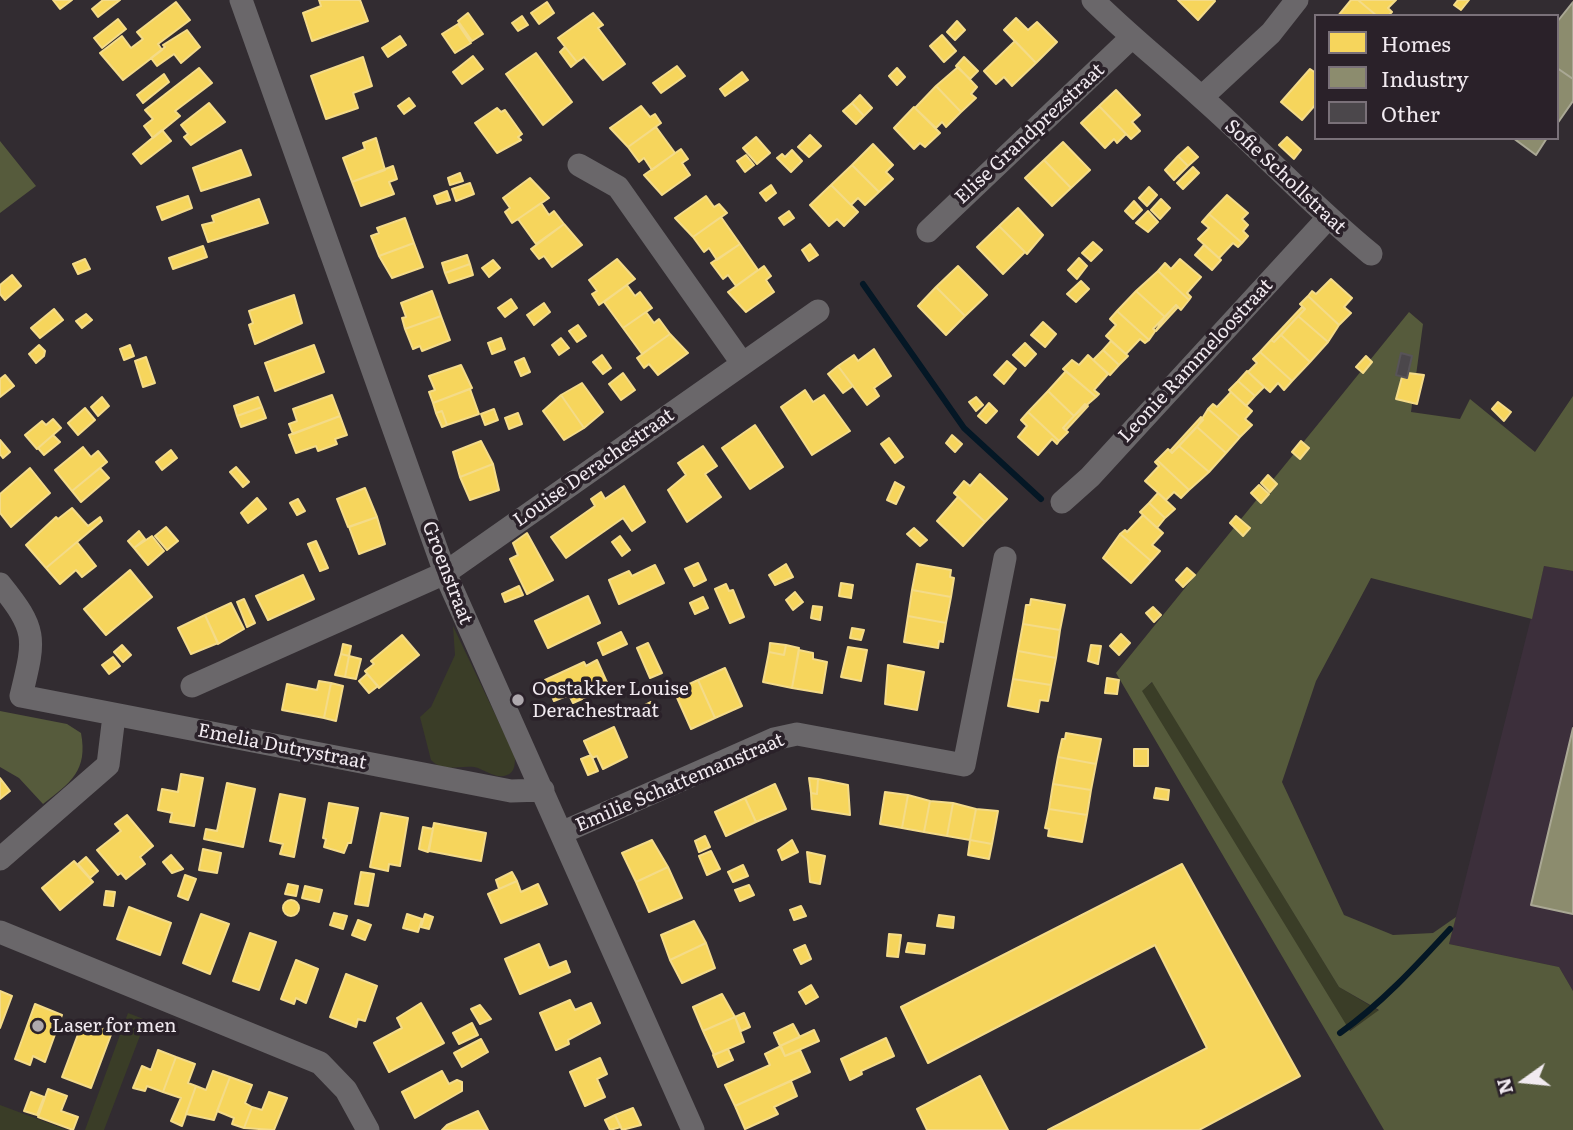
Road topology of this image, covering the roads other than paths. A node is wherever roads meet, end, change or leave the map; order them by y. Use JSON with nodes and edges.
{"nodes":[{"id":1,"x":241,"y":0,"type":"edge"},
{"id":2,"x":1093,"y":0,"type":"edge"},
{"id":3,"x":1297,"y":0,"type":"edge"},
{"id":4,"x":1131,"y":38,"type":"junction"},
{"id":5,"x":1202,"y":97,"type":"junction"},
{"id":6,"x":579,"y":165,"type":"dead end"},
{"id":7,"x":1327,"y":219,"type":"junction"},
{"id":8,"x":928,"y":231,"type":"dead end"},
{"id":9,"x":1371,"y":254,"type":"dead end"},
{"id":10,"x":818,"y":311,"type":"dead end"},
{"id":11,"x":742,"y":363,"type":"junction"},
{"id":12,"x":1062,"y":502,"type":"dead end"},
{"id":13,"x":1005,"y":558,"type":"dead end"},
{"id":14,"x":445,"y":573,"type":"junction"},
{"id":15,"x":0,"y":584,"type":"edge"},
{"id":16,"x":192,"y":686,"type":"dead end"},
{"id":17,"x":114,"y":716,"type":"junction"},
{"id":18,"x":542,"y":790,"type":"junction"},
{"id":19,"x":561,"y":833,"type":"junction"},
{"id":20,"x":0,"y":859,"type":"edge"},
{"id":21,"x":0,"y":932,"type":"edge"},
{"id":22,"x":368,"y":1130,"type":"edge"},
{"id":23,"x":693,"y":1130,"type":"edge"}],
"edges":[{"from":1,"to":14,"type":"street","name":"Groenstraat"},
{"from":2,"to":4,"type":"street","name":"Sofie Schollstraat"},
{"from":3,"to":5,"type":"street"},
{"from":4,"to":5,"type":"street","name":"Sofie Schollstraat"},
{"from":4,"to":8,"type":"street","name":"Elise Grandprezstraat"},
{"from":5,"to":7,"type":"street","name":"Sofie Schollstraat"},
{"from":6,"to":11,"type":"street"},
{"from":7,"to":9,"type":"street","name":"Sofie Schollstraat"},
{"from":7,"to":12,"type":"street","name":"Leonie Rammeloostraat"},
{"from":10,"to":11,"type":"street","name":"Louise Derachestraat"},
{"from":11,"to":14,"type":"street","name":"Louise Derachestraat"},
{"from":13,"to":19,"type":"street","name":"Emilie Schattemanstraat"},
{"from":14,"to":16,"type":"street"},
{"from":14,"to":18,"type":"street","name":"Groenstraat"},
{"from":15,"to":17,"type":"street","name":"Emelia Dutrystraat"},
{"from":17,"to":18,"type":"street","name":"Emelia Dutrystraat"},
{"from":17,"to":20,"type":"street"},
{"from":18,"to":19,"type":"street","name":"Groenstraat"},
{"from":19,"to":23,"type":"street","name":"Groenstraat"},
{"from":21,"to":22,"type":"street"}]}
